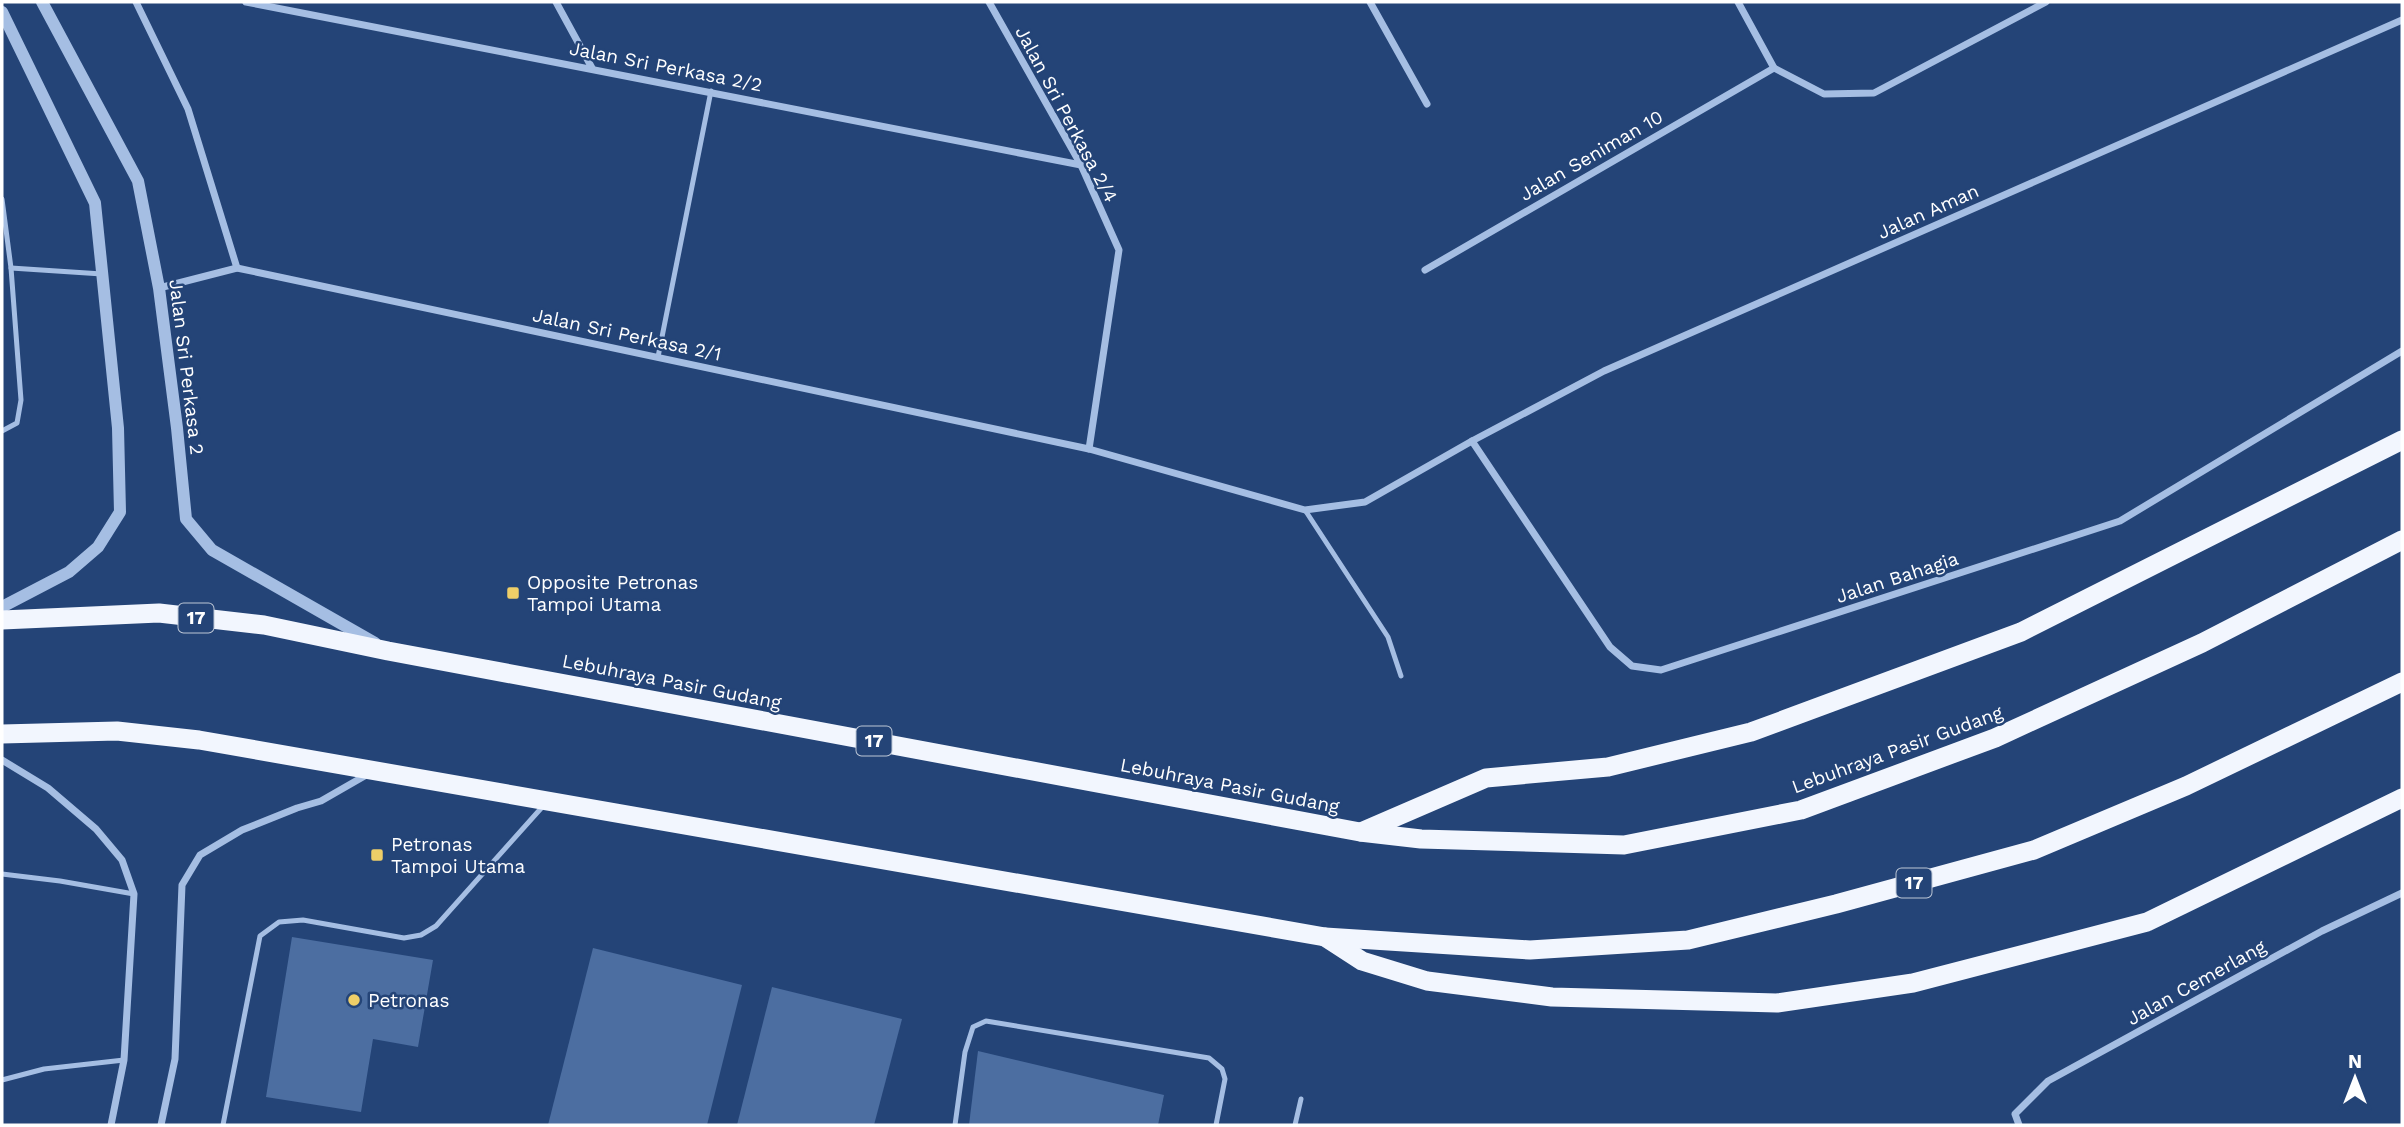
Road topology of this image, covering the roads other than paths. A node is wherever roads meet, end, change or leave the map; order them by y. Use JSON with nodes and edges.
{"nodes":[{"id":1,"x":42,"y":2,"type":"edge"},
{"id":2,"x":136,"y":2,"type":"edge"},
{"id":3,"x":246,"y":2,"type":"edge"},
{"id":4,"x":556,"y":2,"type":"edge"},
{"id":5,"x":989,"y":2,"type":"edge"},
{"id":6,"x":1370,"y":2,"type":"edge"},
{"id":7,"x":1738,"y":2,"type":"edge"},
{"id":8,"x":2046,"y":2,"type":"edge"},
{"id":9,"x":2,"y":12,"type":"edge"},
{"id":10,"x":2402,"y":20,"type":"edge"},
{"id":11,"x":592,"y":68,"type":"junction"},
{"id":12,"x":1774,"y":68,"type":"junction"},
{"id":13,"x":711,"y":91,"type":"junction"},
{"id":14,"x":1427,"y":104,"type":"dead end"},
{"id":15,"x":1081,"y":165,"type":"junction"},
{"id":16,"x":2,"y":199,"type":"edge"},
{"id":17,"x":11,"y":268,"type":"junction"},
{"id":18,"x":237,"y":268,"type":"junction"},
{"id":19,"x":1424,"y":270,"type":"dead end"},
{"id":20,"x":102,"y":274,"type":"junction"},
{"id":21,"x":159,"y":288,"type":"junction"},
{"id":22,"x":2402,"y":351,"type":"edge"},
{"id":23,"x":658,"y":357,"type":"junction"},
{"id":24,"x":2,"y":431,"type":"edge"},
{"id":25,"x":2402,"y":440,"type":"edge"},
{"id":26,"x":1472,"y":441,"type":"junction"},
{"id":27,"x":1089,"y":449,"type":"junction"},
{"id":28,"x":1306,"y":510,"type":"junction"},
{"id":29,"x":2402,"y":540,"type":"edge"},
{"id":30,"x":2,"y":607,"type":"edge"},
{"id":31,"x":2,"y":620,"type":"edge"},
{"id":32,"x":388,"y":651,"type":"junction"},
{"id":33,"x":1401,"y":676,"type":"dead end"},
{"id":34,"x":2402,"y":682,"type":"edge"},
{"id":35,"x":2,"y":734,"type":"edge"},
{"id":36,"x":2,"y":760,"type":"edge"},
{"id":37,"x":375,"y":770,"type":"junction"},
{"id":38,"x":2402,"y":798,"type":"edge"},
{"id":39,"x":548,"y":800,"type":"junction"},
{"id":40,"x":1360,"y":832,"type":"junction"},
{"id":41,"x":2,"y":874,"type":"edge"},
{"id":42,"x":2402,"y":893,"type":"edge"},
{"id":43,"x":134,"y":894,"type":"junction"},
{"id":44,"x":1325,"y":937,"type":"junction"},
{"id":45,"x":124,"y":1060,"type":"junction"},
{"id":46,"x":2,"y":1080,"type":"edge"},
{"id":47,"x":1301,"y":1099,"type":"dead end"},
{"id":48,"x":111,"y":1125,"type":"edge"},
{"id":49,"x":161,"y":1125,"type":"edge"},
{"id":50,"x":223,"y":1125,"type":"edge"},
{"id":51,"x":954,"y":1125,"type":"edge"},
{"id":52,"x":1216,"y":1125,"type":"edge"},
{"id":53,"x":1295,"y":1125,"type":"edge"},
{"id":54,"x":2019,"y":1125,"type":"edge"}],
"edges":[{"from":1,"to":21,"type":"street","name":"Jalan Sri Perkasa 2"},
{"from":2,"to":18,"type":"street"},
{"from":3,"to":11,"type":"street","name":"Jalan Sri Perkasa 2/2"},
{"from":4,"to":11,"type":"street"},
{"from":5,"to":15,"type":"street","name":"Jalan Sri Perkasa 2/4"},
{"from":6,"to":14,"type":"street"},
{"from":7,"to":12,"type":"street"},
{"from":8,"to":12,"type":"street"},
{"from":9,"to":20,"type":"street"},
{"from":10,"to":26,"type":"street","name":"Jalan Aman"},
{"from":11,"to":13,"type":"street","name":"Jalan Sri Perkasa 2/2"},
{"from":12,"to":19,"type":"street","name":"Jalan Seniman 10"},
{"from":13,"to":15,"type":"street","name":"Jalan Sri Perkasa 2/2"},
{"from":13,"to":23,"type":"lane"},
{"from":15,"to":27,"type":"street","name":"Jalan Sri Perkasa 2/4"},
{"from":16,"to":17,"type":"lane"},
{"from":17,"to":20,"type":"lane"},
{"from":17,"to":24,"type":"lane"},
{"from":18,"to":21,"type":"street","name":"Jalan Sri Perkasa 2/1"},
{"from":18,"to":23,"type":"street","name":"Jalan Sri Perkasa 2/1"},
{"from":20,"to":30,"type":"street"},
{"from":21,"to":32,"type":"street","name":"Jalan Sri Perkasa 2"},
{"from":22,"to":26,"type":"street","name":"Jalan Bahagia"},
{"from":23,"to":27,"type":"street","name":"Jalan Sri Perkasa 2/1"},
{"from":25,"to":40,"type":"highway"},
{"from":26,"to":28,"type":"street","name":"Jalan Aman"},
{"from":27,"to":28,"type":"street","name":"Jalan Sri Perkasa 2/1"},
{"from":28,"to":33,"type":"lane"},
{"from":29,"to":40,"type":"highway","name":"Lebuhraya Pasir Gudang","number":"17"},
{"from":31,"to":32,"type":"highway","name":"Lebuhraya Pasir Gudang","number":"17"},
{"from":32,"to":40,"type":"highway","name":"Lebuhraya Pasir Gudang","number":"17"},
{"from":34,"to":44,"type":"highway","number":"17"},
{"from":35,"to":37,"type":"highway","number":"17"},
{"from":36,"to":43,"type":"street"},
{"from":37,"to":39,"type":"highway","number":"17"},
{"from":37,"to":49,"type":"street"},
{"from":38,"to":44,"type":"highway"},
{"from":39,"to":44,"type":"highway","number":"17"},
{"from":39,"to":50,"type":"lane"},
{"from":41,"to":43,"type":"lane"},
{"from":42,"to":54,"type":"street","name":"Jalan Cemerlang"},
{"from":43,"to":45,"type":"street"},
{"from":45,"to":46,"type":"lane"},
{"from":45,"to":48,"type":"street"},
{"from":47,"to":53,"type":"lane"},
{"from":51,"to":52,"type":"lane"}]}
